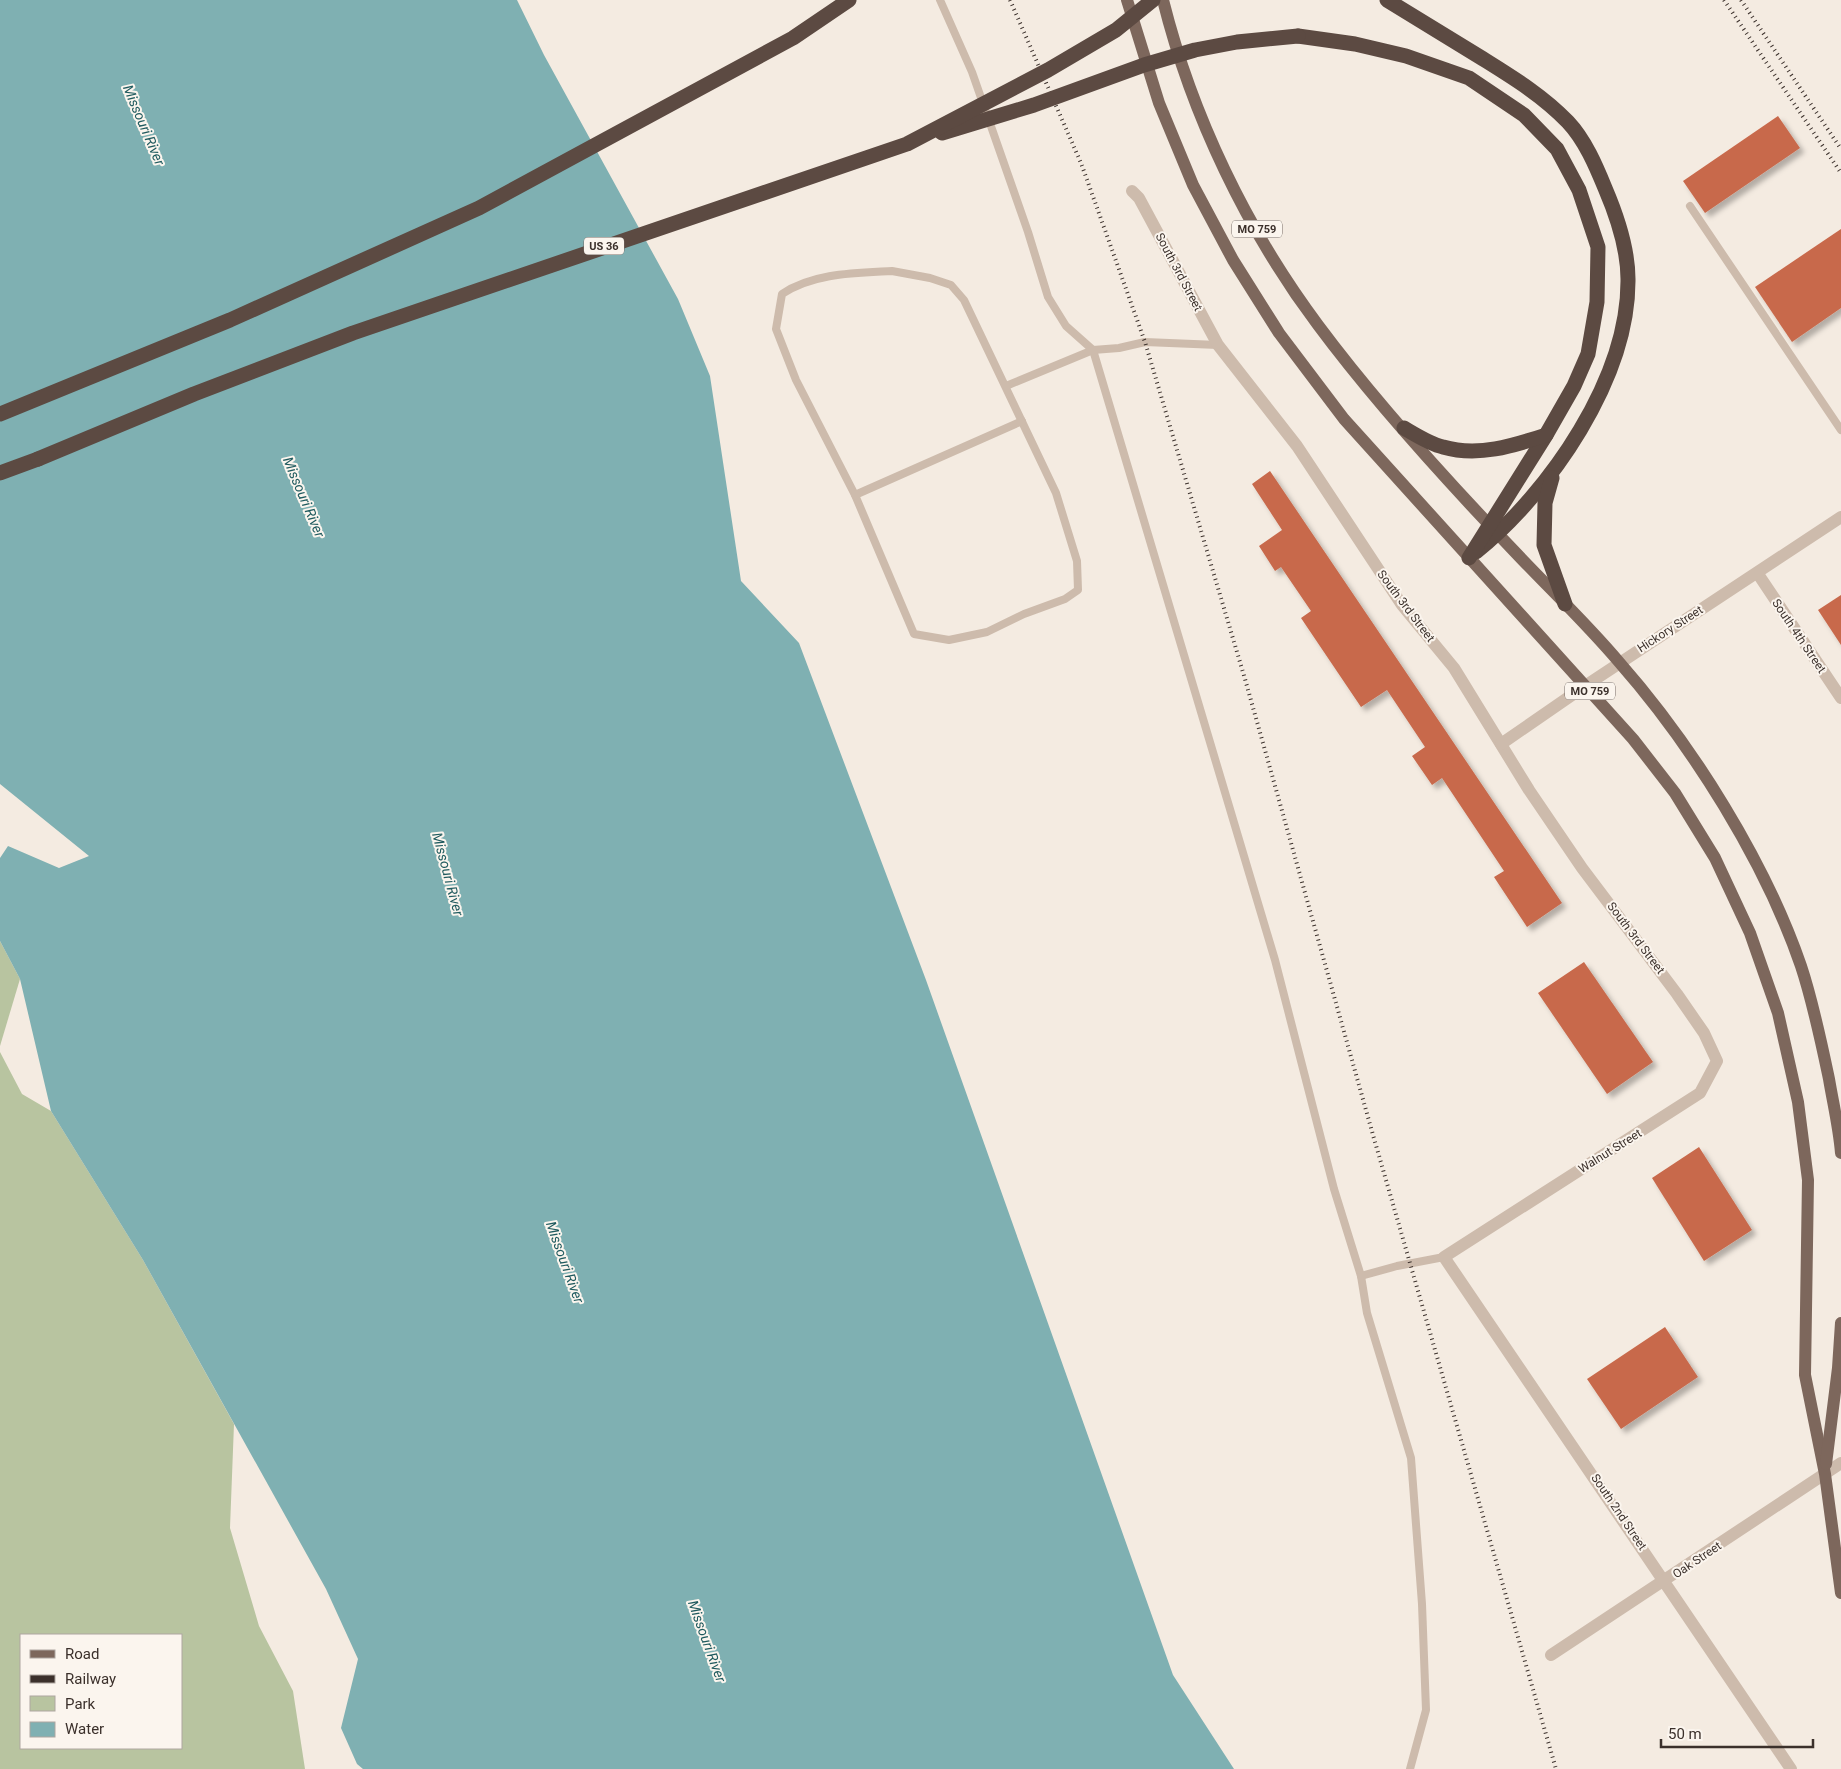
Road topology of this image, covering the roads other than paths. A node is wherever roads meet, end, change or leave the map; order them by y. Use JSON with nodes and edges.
{"nodes":[{"id":1,"x":849,"y":0,"type":"edge"},
{"id":2,"x":940,"y":0,"type":"edge"},
{"id":3,"x":1127,"y":0,"type":"edge"},
{"id":4,"x":1153,"y":0,"type":"edge"},
{"id":5,"x":1163,"y":0,"type":"edge"},
{"id":6,"x":1386,"y":0,"type":"edge"},
{"id":7,"x":907,"y":144,"type":"junction"},
{"id":8,"x":1132,"y":191,"type":"dead end"},
{"id":9,"x":1690,"y":206,"type":"dead end"},
{"id":10,"x":1218,"y":345,"type":"junction"},
{"id":11,"x":1093,"y":350,"type":"junction"},
{"id":12,"x":1006,"y":386,"type":"junction"},
{"id":13,"x":0,"y":414,"type":"edge"},
{"id":14,"x":1022,"y":421,"type":"junction"},
{"id":15,"x":1404,"y":428,"type":"junction"},
{"id":16,"x":1841,"y":430,"type":"edge"},
{"id":17,"x":1546,"y":435,"type":"junction"},
{"id":18,"x":0,"y":473,"type":"edge"},
{"id":19,"x":1554,"y":473,"type":"junction"},
{"id":20,"x":855,"y":495,"type":"junction"},
{"id":21,"x":1841,"y":517,"type":"edge"},
{"id":22,"x":1493,"y":529,"type":"junction"},
{"id":23,"x":1469,"y":558,"type":"junction"},
{"id":24,"x":1758,"y":574,"type":"junction"},
{"id":25,"x":1565,"y":604,"type":"junction"},
{"id":26,"x":1620,"y":662,"type":"junction"},
{"id":27,"x":1585,"y":686,"type":"junction"},
{"id":28,"x":1841,"y":698,"type":"edge"},
{"id":29,"x":1501,"y":744,"type":"junction"},
{"id":30,"x":1692,"y":1014,"type":"joint"},
{"id":31,"x":1841,"y":1153,"type":"edge"},
{"id":32,"x":1444,"y":1257,"type":"junction"},
{"id":33,"x":1361,"y":1276,"type":"junction"},
{"id":34,"x":1841,"y":1322,"type":"edge"},
{"id":35,"x":1841,"y":1463,"type":"edge"},
{"id":36,"x":1825,"y":1474,"type":"junction"},
{"id":37,"x":1666,"y":1581,"type":"junction"},
{"id":38,"x":1841,"y":1593,"type":"edge"},
{"id":39,"x":1551,"y":1656,"type":"dead end"},
{"id":40,"x":1410,"y":1769,"type":"edge"},
{"id":41,"x":1791,"y":1769,"type":"edge"}],
"edges":[{"from":1,"to":13,"type":"highway"},
{"from":2,"to":11,"type":"lane"},
{"from":3,"to":23,"type":"main road","number":"MO 759"},
{"from":4,"to":7,"type":"highway","number":"US 36","bridge":true},
{"from":5,"to":15,"type":"main road","number":"MO 759"},
{"from":6,"to":19,"type":"highway"},
{"from":7,"to":17,"type":"highway","bridge":true},
{"from":7,"to":18,"type":"highway","number":"US 36","bridge":true},
{"from":8,"to":10,"type":"street","name":"South 3rd Street"},
{"from":9,"to":16,"type":"lane"},
{"from":10,"to":11,"type":"lane"},
{"from":10,"to":29,"type":"street","name":"South 3rd Street"},
{"from":11,"to":12,"type":"lane"},
{"from":11,"to":33,"type":"lane"},
{"from":12,"to":14,"type":"lane"},
{"from":12,"to":20,"type":"lane"},
{"from":14,"to":20,"type":"lane"},
{"from":14,"to":20,"type":"lane"},
{"from":15,"to":17,"type":"highway"},
{"from":15,"to":22,"type":"main road","number":"MO 759"},
{"from":17,"to":22,"type":"highway"},
{"from":19,"to":22,"type":"highway"},
{"from":19,"to":25,"type":"highway"},
{"from":21,"to":24,"type":"street","name":"Hickory Street"},
{"from":22,"to":23,"type":"highway"},
{"from":22,"to":25,"type":"main road","number":"MO 759"},
{"from":23,"to":27,"type":"main road","number":"MO 759"},
{"from":24,"to":26,"type":"street","name":"Hickory Street"},
{"from":24,"to":28,"type":"street","name":"South 4th Street"},
{"from":25,"to":26,"type":"main road","number":"MO 759"},
{"from":26,"to":27,"type":"street","name":"Hickory Street"},
{"from":26,"to":31,"type":"main road","number":"MO 759"},
{"from":27,"to":29,"type":"street","name":"Hickory Street"},
{"from":27,"to":36,"type":"main road","number":"MO 759"},
{"from":29,"to":30,"type":"street","name":"South 3rd Street"},
{"from":30,"to":32,"type":"street","name":"Walnut Street"},
{"from":32,"to":33,"type":"lane"},
{"from":32,"to":37,"type":"street","name":"South 2nd Street"},
{"from":33,"to":40,"type":"lane"},
{"from":34,"to":36,"type":"main road","number":"MO 759"},
{"from":35,"to":36,"type":"street","name":"Oak Street"},
{"from":36,"to":37,"type":"street","name":"Oak Street"},
{"from":36,"to":38,"type":"main road","number":"MO 759"},
{"from":37,"to":39,"type":"street","name":"Oak Street"},
{"from":37,"to":41,"type":"street","name":"South 2nd Street"}]}
